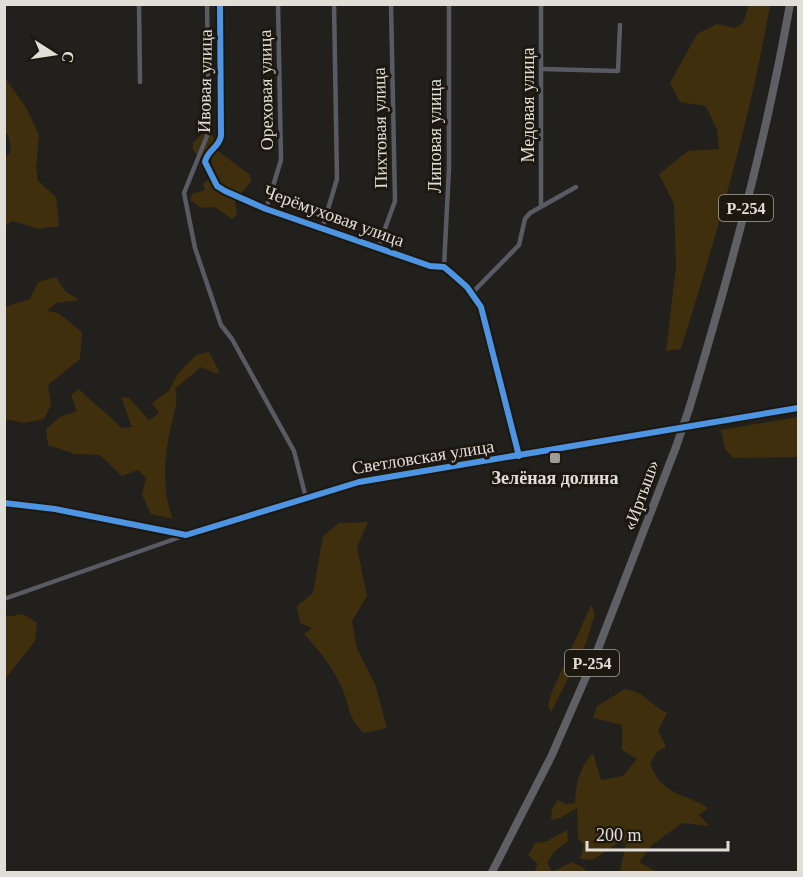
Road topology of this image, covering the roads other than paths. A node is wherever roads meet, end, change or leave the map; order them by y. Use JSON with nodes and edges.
{"nodes":[{"id":1,"x":139,"y":4,"type":"edge"},
{"id":2,"x":207,"y":4,"type":"edge"},
{"id":3,"x":220,"y":4,"type":"edge"},
{"id":4,"x":278,"y":4,"type":"edge"},
{"id":5,"x":333,"y":4,"type":"edge"},
{"id":6,"x":391,"y":4,"type":"edge"},
{"id":7,"x":449,"y":4,"type":"edge"},
{"id":8,"x":541,"y":4,"type":"edge"},
{"id":9,"x":790,"y":4,"type":"edge"},
{"id":10,"x":620,"y":25,"type":"dead end"},
{"id":11,"x":542,"y":69,"type":"junction"},
{"id":12,"x":140,"y":82,"type":"dead end"},
{"id":13,"x":218,"y":186,"type":"joint"},
{"id":14,"x":576,"y":187,"type":"dead end"},
{"id":15,"x":541,"y":206,"type":"junction"},
{"id":16,"x":266,"y":209,"type":"junction"},
{"id":17,"x":322,"y":229,"type":"junction"},
{"id":18,"x":378,"y":248,"type":"junction"},
{"id":19,"x":444,"y":267,"type":"junction"},
{"id":20,"x":472,"y":293,"type":"junction"},
{"id":21,"x":798,"y":408,"type":"edge"},
{"id":22,"x":691,"y":426,"type":"dead end"},
{"id":23,"x":669,"y":430,"type":"dead end"},
{"id":24,"x":519,"y":456,"type":"junction"},
{"id":25,"x":306,"y":498,"type":"junction"},
{"id":26,"x":4,"y":503,"type":"edge"},
{"id":27,"x":186,"y":535,"type":"junction"},
{"id":28,"x":4,"y":599,"type":"edge"},
{"id":29,"x":492,"y":873,"type":"edge"}],
"edges":[{"from":1,"to":12,"type":"street"},
{"from":2,"to":25,"type":"street","name":"Ивовая улица"},
{"from":3,"to":13,"type":"street","name":"Ивовая улица"},
{"from":4,"to":16,"type":"street","name":"Ореховая улица"},
{"from":5,"to":17,"type":"street"},
{"from":6,"to":18,"type":"street","name":"Пихтовая улица"},
{"from":7,"to":19,"type":"street","name":"Липовая улица"},
{"from":8,"to":11,"type":"street","name":"Медовая улица"},
{"from":9,"to":29,"type":"highway","name":"«Иртыш»","number":"Р-254","bridge":true},
{"from":10,"to":11,"type":"street"},
{"from":11,"to":15,"type":"street","name":"Медовая улица"},
{"from":13,"to":16,"type":"street","name":"Черёмуховая улица"},
{"from":14,"to":15,"type":"street"},
{"from":15,"to":20,"type":"street"},
{"from":16,"to":17,"type":"street","name":"Черёмуховая улица"},
{"from":17,"to":18,"type":"street","name":"Черёмуховая улица"},
{"from":18,"to":19,"type":"street","name":"Черёмуховая улица"},
{"from":19,"to":20,"type":"street"},
{"from":20,"to":24,"type":"street"},
{"from":21,"to":22,"type":"street"},
{"from":23,"to":24,"type":"street","name":"Светловская улица"},
{"from":24,"to":25,"type":"street","name":"Светловская улица"},
{"from":25,"to":27,"type":"street","name":"Светловская улица"},
{"from":26,"to":27,"type":"street"},
{"from":27,"to":28,"type":"street"}]}
